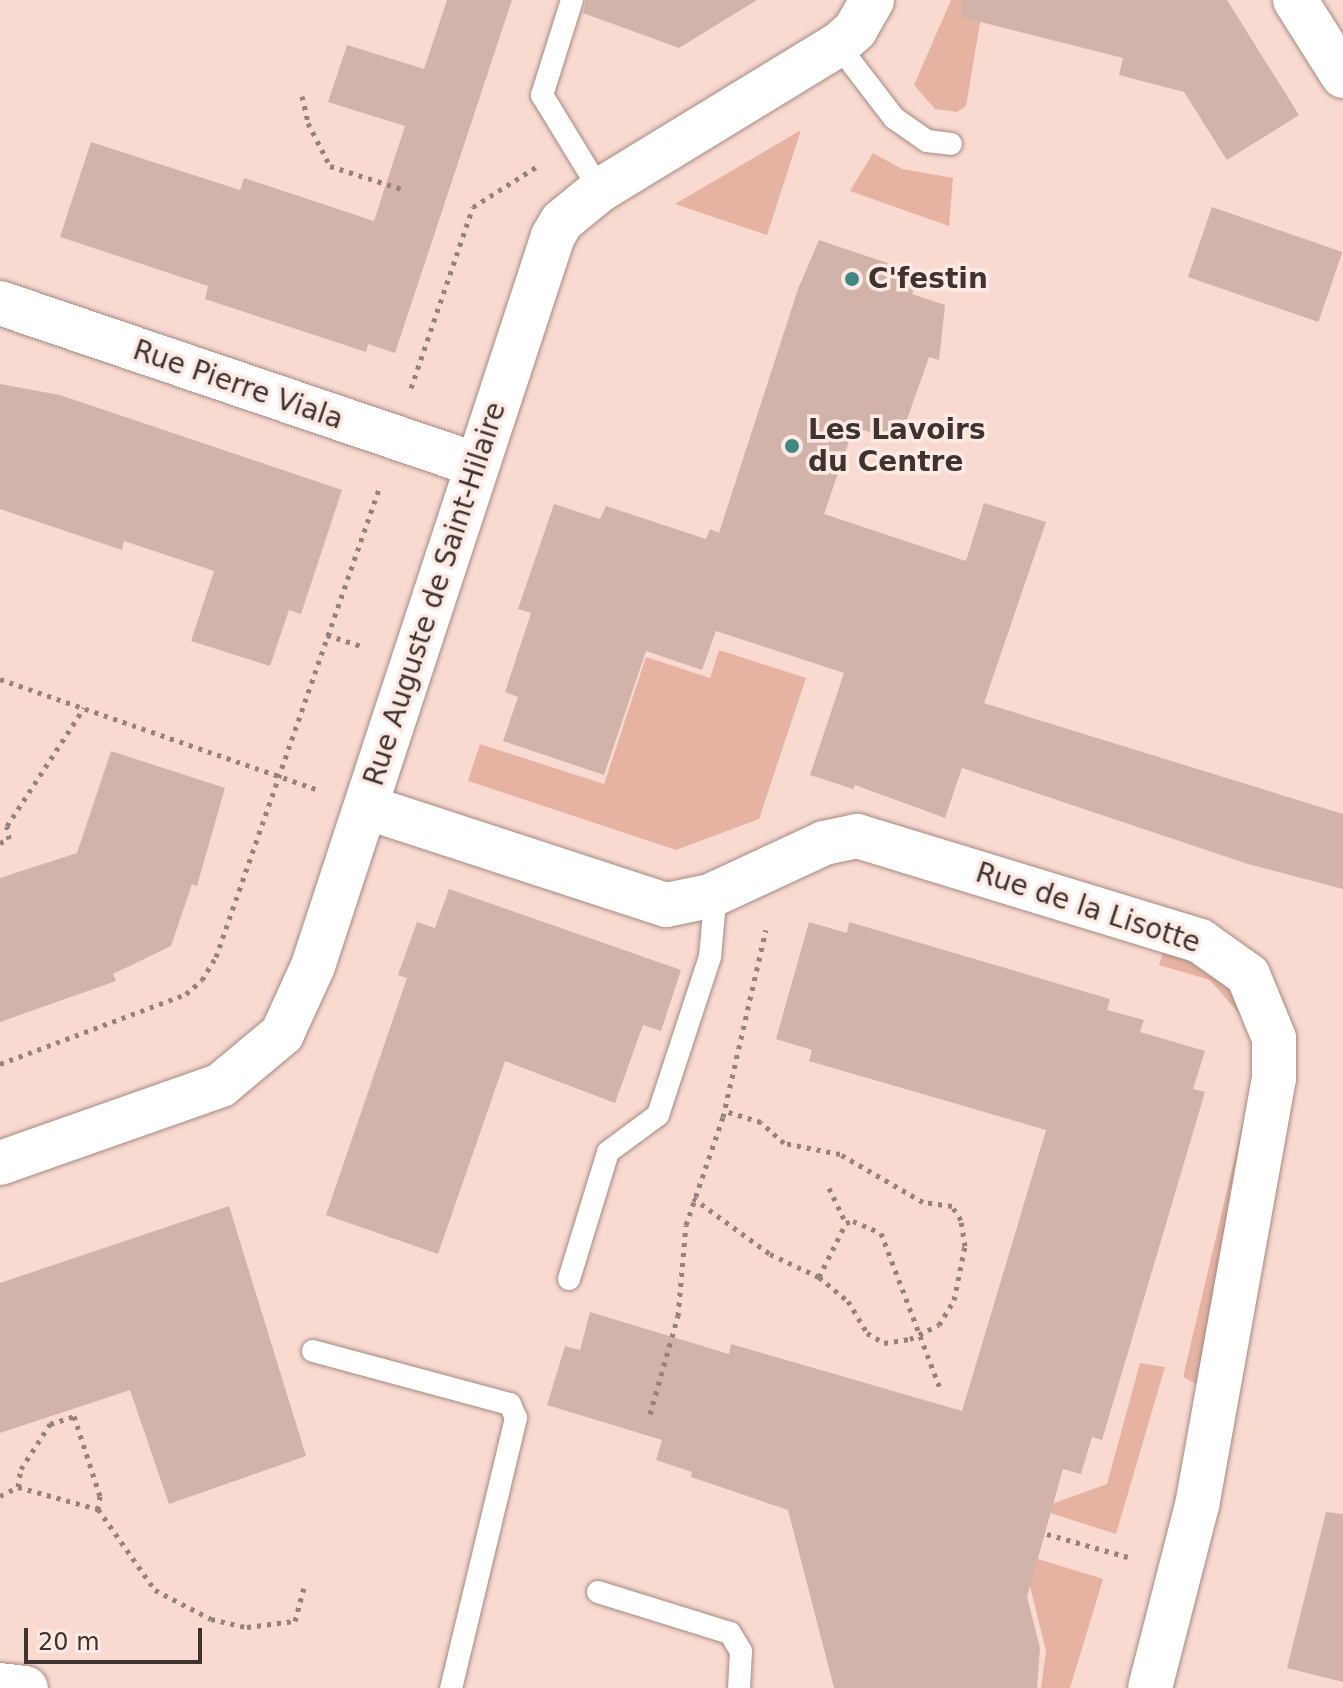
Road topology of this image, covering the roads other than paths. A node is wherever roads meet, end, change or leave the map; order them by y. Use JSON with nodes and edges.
{"nodes":[{"id":1,"x":572,"y":0,"type":"edge"},
{"id":2,"x":872,"y":0,"type":"edge"},
{"id":3,"x":1295,"y":0,"type":"edge"},
{"id":4,"x":838,"y":45,"type":"junction"},
{"id":5,"x":1343,"y":76,"type":"edge"},
{"id":6,"x":951,"y":144,"type":"dead end"},
{"id":7,"x":600,"y":190,"type":"junction"},
{"id":8,"x":0,"y":303,"type":"edge"},
{"id":9,"x":477,"y":465,"type":"junction"},
{"id":10,"x":346,"y":800,"type":"junction"},
{"id":11,"x":710,"y":896,"type":"junction"},
{"id":12,"x":0,"y":1163,"type":"edge"},
{"id":13,"x":569,"y":1279,"type":"dead end"},
{"id":14,"x":313,"y":1351,"type":"dead end"},
{"id":15,"x":598,"y":1592,"type":"dead end"},
{"id":16,"x":0,"y":1685,"type":"edge"},
{"id":17,"x":26,"y":1688,"type":"edge"},
{"id":18,"x":451,"y":1688,"type":"edge"},
{"id":19,"x":739,"y":1688,"type":"edge"},
{"id":20,"x":1150,"y":1688,"type":"edge"}],
"edges":[{"from":1,"to":7,"type":"lane"},
{"from":2,"to":4,"type":"street","name":"Rue Auguste de Saint-Hilaire"},
{"from":3,"to":5,"type":"street"},
{"from":4,"to":6,"type":"lane"},
{"from":4,"to":7,"type":"street","name":"Rue Auguste de Saint-Hilaire"},
{"from":7,"to":9,"type":"street","name":"Rue Auguste de Saint-Hilaire"},
{"from":8,"to":9,"type":"street","name":"Rue Pierre Viala"},
{"from":9,"to":10,"type":"street","name":"Rue Auguste de Saint-Hilaire"},
{"from":10,"to":11,"type":"street","name":"Rue de la Lisotte"},
{"from":10,"to":12,"type":"street","name":"Rue Auguste de Saint-Hilaire"},
{"from":11,"to":13,"type":"lane"},
{"from":11,"to":20,"type":"street","name":"Rue de la Lisotte"},
{"from":14,"to":18,"type":"lane"},
{"from":15,"to":19,"type":"lane"},
{"from":16,"to":17,"type":"street"}]}
